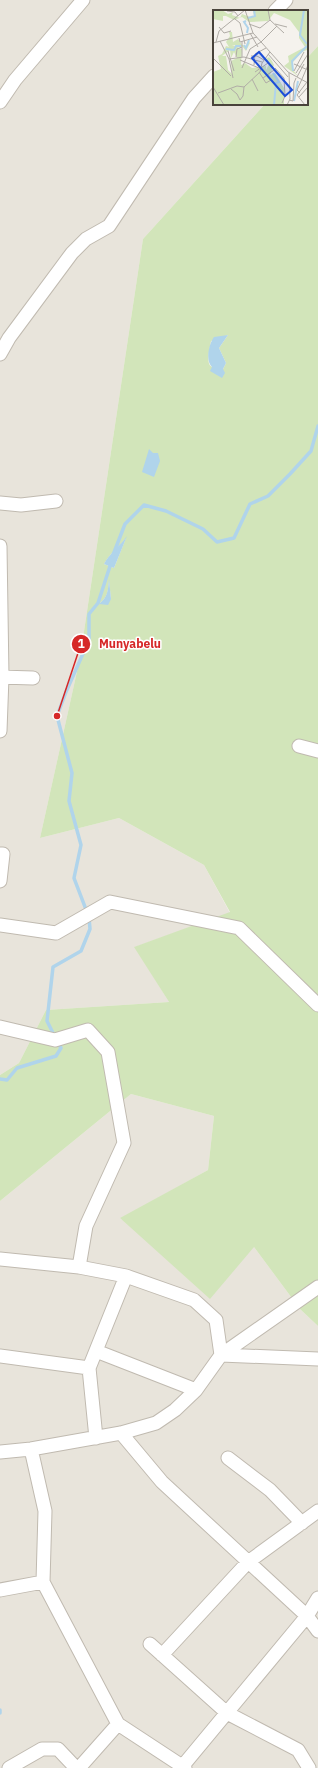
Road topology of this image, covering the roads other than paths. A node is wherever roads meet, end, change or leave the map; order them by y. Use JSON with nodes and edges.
{"nodes":[{"id":1,"x":83,"y":0,"type":"edge"},
{"id":2,"x":286,"y":0,"type":"edge"},
{"id":3,"x":276,"y":10,"type":"edge"},
{"id":4,"x":213,"y":77,"type":"edge"},
{"id":5,"x":0,"y":102,"type":"edge"},
{"id":6,"x":4,"y":335,"type":"edge"},
{"id":7,"x":0,"y":354,"type":"edge"},
{"id":8,"x":56,"y":501,"type":"dead end"},
{"id":9,"x":0,"y":503,"type":"edge"},
{"id":10,"x":0,"y":546,"type":"edge"},
{"id":11,"x":1,"y":677,"type":"edge"},
{"id":12,"x":33,"y":678,"type":"dead end"},
{"id":13,"x":0,"y":731,"type":"edge"},
{"id":14,"x":299,"y":746,"type":"dead end"},
{"id":15,"x":318,"y":751,"type":"edge"},
{"id":16,"x":0,"y":854,"type":"edge"},
{"id":17,"x":0,"y":881,"type":"edge"},
{"id":18,"x":0,"y":925,"type":"edge"},
{"id":19,"x":318,"y":1005,"type":"edge"},
{"id":20,"x":0,"y":1027,"type":"edge"},
{"id":21,"x":0,"y":1259,"type":"edge"},
{"id":22,"x":79,"y":1267,"type":"junction"},
{"id":23,"x":126,"y":1276,"type":"junction"},
{"id":24,"x":318,"y":1287,"type":"edge"},
{"id":25,"x":96,"y":1351,"type":"junction"},
{"id":26,"x":221,"y":1355,"type":"junction"},
{"id":27,"x":0,"y":1356,"type":"edge"},
{"id":28,"x":318,"y":1358,"type":"edge"},
{"id":29,"x":89,"y":1368,"type":"junction"},
{"id":30,"x":196,"y":1390,"type":"junction"},
{"id":31,"x":121,"y":1433,"type":"junction"},
{"id":32,"x":96,"y":1438,"type":"junction"},
{"id":33,"x":31,"y":1449,"type":"junction"},
{"id":34,"x":0,"y":1452,"type":"edge"},
{"id":35,"x":228,"y":1458,"type":"dead end"},
{"id":36,"x":318,"y":1511,"type":"edge"},
{"id":37,"x":302,"y":1523,"type":"junction"},
{"id":38,"x":248,"y":1562,"type":"junction"},
{"id":39,"x":43,"y":1582,"type":"junction"},
{"id":40,"x":0,"y":1590,"type":"edge"},
{"id":41,"x":318,"y":1598,"type":"edge"},
{"id":42,"x":307,"y":1616,"type":"junction"},
{"id":43,"x":318,"y":1631,"type":"edge"},
{"id":44,"x":150,"y":1644,"type":"dead end"},
{"id":45,"x":162,"y":1655,"type":"junction"},
{"id":46,"x":227,"y":1713,"type":"junction"},
{"id":47,"x":118,"y":1724,"type":"junction"},
{"id":48,"x":182,"y":1767,"type":"edge"},
{"id":49,"x":9,"y":1768,"type":"edge"},
{"id":50,"x":76,"y":1768,"type":"edge"},
{"id":51,"x":79,"y":1768,"type":"edge"},
{"id":52,"x":309,"y":1768,"type":"edge"}],
"edges":[{"from":1,"to":5,"type":"street"},
{"from":2,"to":3,"type":"street"},
{"from":4,"to":6,"type":"street"},
{"from":6,"to":7,"type":"street"},
{"from":8,"to":9,"type":"street"},
{"from":10,"to":11,"type":"street"},
{"from":11,"to":12,"type":"street"},
{"from":11,"to":13,"type":"street"},
{"from":14,"to":15,"type":"street"},
{"from":16,"to":17,"type":"street"},
{"from":18,"to":19,"type":"street"},
{"from":20,"to":22,"type":"street"},
{"from":21,"to":22,"type":"street"},
{"from":22,"to":23,"type":"street"},
{"from":23,"to":25,"type":"street"},
{"from":23,"to":26,"type":"street"},
{"from":24,"to":26,"type":"street"},
{"from":25,"to":29,"type":"street"},
{"from":25,"to":30,"type":"street"},
{"from":26,"to":28,"type":"street"},
{"from":26,"to":30,"type":"street"},
{"from":27,"to":29,"type":"street"},
{"from":29,"to":32,"type":"street"},
{"from":30,"to":31,"type":"street"},
{"from":31,"to":32,"type":"street"},
{"from":31,"to":38,"type":"street"},
{"from":32,"to":33,"type":"street"},
{"from":33,"to":34,"type":"street"},
{"from":33,"to":39,"type":"street"},
{"from":35,"to":37,"type":"street"},
{"from":36,"to":37,"type":"street"},
{"from":37,"to":38,"type":"street"},
{"from":38,"to":42,"type":"street"},
{"from":38,"to":45,"type":"street"},
{"from":39,"to":40,"type":"street"},
{"from":39,"to":47,"type":"street"},
{"from":41,"to":42,"type":"street"},
{"from":42,"to":43,"type":"street"},
{"from":42,"to":46,"type":"street"},
{"from":44,"to":45,"type":"street"},
{"from":45,"to":46,"type":"street"},
{"from":46,"to":48,"type":"street"},
{"from":46,"to":52,"type":"street"},
{"from":47,"to":48,"type":"street"},
{"from":47,"to":51,"type":"street"},
{"from":49,"to":50,"type":"street"}]}
